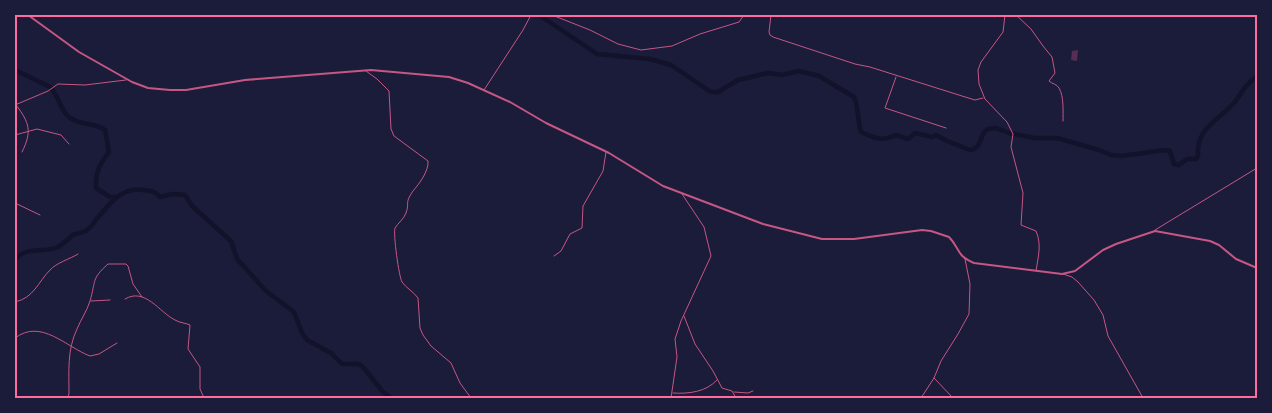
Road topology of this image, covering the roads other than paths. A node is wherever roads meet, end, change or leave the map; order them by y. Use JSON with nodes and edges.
{"nodes":[{"id":1,"x":28,"y":15,"type":"edge"},
{"id":2,"x":531,"y":15,"type":"edge"},
{"id":3,"x":552,"y":15,"type":"edge"},
{"id":4,"x":744,"y":15,"type":"edge"},
{"id":5,"x":772,"y":15,"type":"edge"},
{"id":6,"x":1005,"y":15,"type":"edge"},
{"id":7,"x":1016,"y":15,"type":"edge"},
{"id":8,"x":363,"y":70,"type":"junction"},
{"id":9,"x":896,"y":76,"type":"junction"},
{"id":10,"x":127,"y":79,"type":"junction"},
{"id":11,"x":484,"y":90,"type":"junction"},
{"id":12,"x":984,"y":97,"type":"junction"},
{"id":13,"x":16,"y":105,"type":"edge"},
{"id":14,"x":1063,"y":121,"type":"dead end"},
{"id":15,"x":946,"y":128,"type":"dead end"},
{"id":16,"x":28,"y":131,"type":"junction"},
{"id":17,"x":15,"y":135,"type":"edge"},
{"id":18,"x":69,"y":144,"type":"dead end"},
{"id":19,"x":22,"y":152,"type":"dead end"},
{"id":20,"x":606,"y":152,"type":"junction"},
{"id":21,"x":1257,"y":168,"type":"edge"},
{"id":22,"x":682,"y":194,"type":"junction"},
{"id":23,"x":15,"y":203,"type":"edge"},
{"id":24,"x":40,"y":215,"type":"dead end"},
{"id":25,"x":1155,"y":231,"type":"junction"},
{"id":26,"x":78,"y":254,"type":"dead end"},
{"id":27,"x":554,"y":256,"type":"dead end"},
{"id":28,"x":964,"y":258,"type":"junction"},
{"id":29,"x":1257,"y":268,"type":"edge"},
{"id":30,"x":1036,"y":271,"type":"junction"},
{"id":31,"x":1062,"y":274,"type":"junction"},
{"id":32,"x":142,"y":297,"type":"junction"},
{"id":33,"x":125,"y":299,"type":"dead end"},
{"id":34,"x":110,"y":300,"type":"dead end"},
{"id":35,"x":90,"y":301,"type":"junction"},
{"id":36,"x":15,"y":302,"type":"edge"},
{"id":37,"x":684,"y":315,"type":"junction"},
{"id":38,"x":15,"y":338,"type":"edge"},
{"id":39,"x":117,"y":343,"type":"dead end"},
{"id":40,"x":71,"y":346,"type":"junction"},
{"id":41,"x":934,"y":378,"type":"junction"},
{"id":42,"x":718,"y":380,"type":"junction"},
{"id":43,"x":753,"y":391,"type":"dead end"},
{"id":44,"x":734,"y":392,"type":"junction"},
{"id":45,"x":672,"y":393,"type":"junction"},
{"id":46,"x":68,"y":398,"type":"edge"},
{"id":47,"x":204,"y":398,"type":"edge"},
{"id":48,"x":471,"y":398,"type":"edge"},
{"id":49,"x":671,"y":398,"type":"edge"},
{"id":50,"x":736,"y":398,"type":"edge"},
{"id":51,"x":921,"y":398,"type":"edge"},
{"id":52,"x":953,"y":398,"type":"edge"},
{"id":53,"x":1143,"y":398,"type":"edge"}],
"edges":[{"from":1,"to":10,"type":"street"},
{"from":2,"to":11,"type":"street"},
{"from":3,"to":4,"type":"street"},
{"from":5,"to":9,"type":"street"},
{"from":6,"to":12,"type":"street"},
{"from":7,"to":14,"type":"street"},
{"from":8,"to":10,"type":"street"},
{"from":8,"to":11,"type":"street"},
{"from":8,"to":48,"type":"street"},
{"from":9,"to":12,"type":"street"},
{"from":9,"to":15,"type":"street"},
{"from":10,"to":13,"type":"street"},
{"from":11,"to":20,"type":"street"},
{"from":12,"to":30,"type":"street"},
{"from":13,"to":16,"type":"street"},
{"from":16,"to":17,"type":"street"},
{"from":16,"to":18,"type":"street"},
{"from":16,"to":19,"type":"street"},
{"from":20,"to":22,"type":"street"},
{"from":20,"to":27,"type":"street"},
{"from":21,"to":25,"type":"street"},
{"from":22,"to":28,"type":"street"},
{"from":22,"to":37,"type":"street"},
{"from":23,"to":24,"type":"street"},
{"from":25,"to":29,"type":"street"},
{"from":25,"to":31,"type":"street"},
{"from":26,"to":36,"type":"street"},
{"from":28,"to":30,"type":"street"},
{"from":28,"to":41,"type":"street"},
{"from":30,"to":31,"type":"street"},
{"from":31,"to":53,"type":"street"},
{"from":32,"to":33,"type":"street"},
{"from":32,"to":35,"type":"street"},
{"from":32,"to":47,"type":"street"},
{"from":34,"to":35,"type":"street"},
{"from":35,"to":40,"type":"street"},
{"from":37,"to":42,"type":"street"},
{"from":37,"to":45,"type":"street"},
{"from":38,"to":40,"type":"street"},
{"from":39,"to":40,"type":"street"},
{"from":40,"to":46,"type":"street"},
{"from":41,"to":51,"type":"street"},
{"from":41,"to":52,"type":"street"},
{"from":42,"to":44,"type":"street"},
{"from":42,"to":45,"type":"street"},
{"from":43,"to":44,"type":"street"},
{"from":44,"to":50,"type":"street"},
{"from":45,"to":49,"type":"street"}]}
